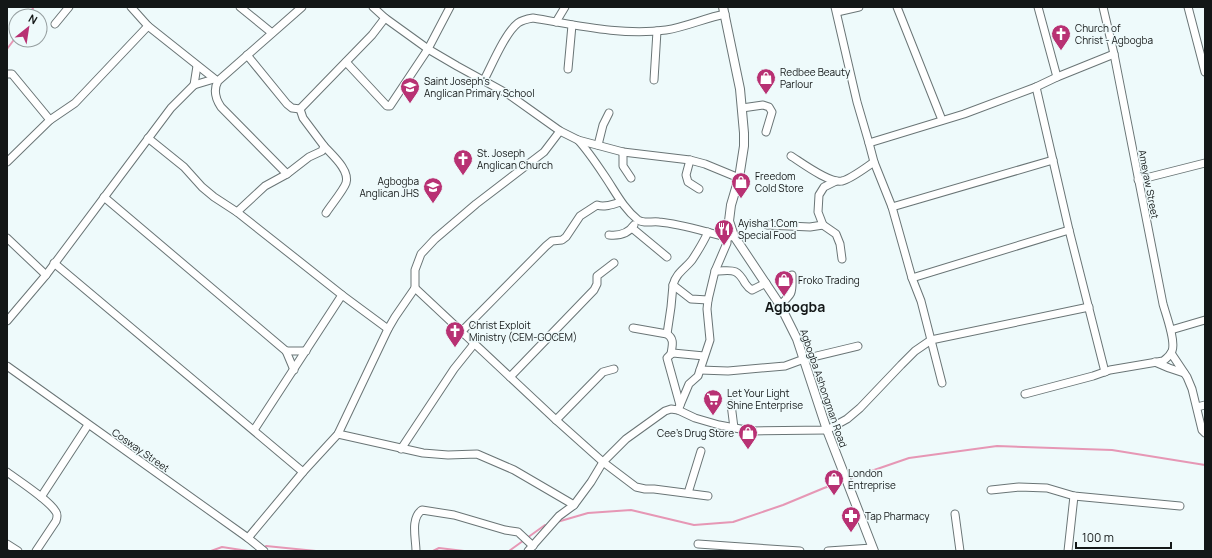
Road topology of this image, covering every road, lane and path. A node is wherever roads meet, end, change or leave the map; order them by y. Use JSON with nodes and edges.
{"nodes":[{"id":1,"x":69,"y":7,"type":"edge"},
{"id":2,"x":131,"y":7,"type":"edge"},
{"id":3,"x":240,"y":7,"type":"edge"},
{"id":4,"x":302,"y":7,"type":"edge"},
{"id":5,"x":373,"y":7,"type":"edge"},
{"id":6,"x":450,"y":7,"type":"edge"},
{"id":7,"x":565,"y":7,"type":"edge"},
{"id":8,"x":859,"y":7,"type":"edge"},
{"id":9,"x":896,"y":7,"type":"edge"},
{"id":10,"x":1038,"y":7,"type":"edge"},
{"id":11,"x":1103,"y":7,"type":"edge"},
{"id":12,"x":1188,"y":7,"type":"edge"},
{"id":13,"x":724,"y":10,"type":"edge"},
{"id":14,"x":836,"y":10,"type":"edge"},
{"id":15,"x":385,"y":18,"type":"junction"},
{"id":16,"x":556,"y":22,"type":"junction"},
{"id":17,"x":55,"y":24,"type":"dead end"},
{"id":18,"x":572,"y":25,"type":"junction"},
{"id":19,"x":148,"y":26,"type":"junction"},
{"id":20,"x":656,"y":31,"type":"junction"},
{"id":21,"x":272,"y":33,"type":"junction"},
{"id":22,"x":428,"y":49,"type":"junction"},
{"id":23,"x":1114,"y":54,"type":"junction"},
{"id":24,"x":247,"y":55,"type":"junction"},
{"id":25,"x":346,"y":62,"type":"junction"},
{"id":26,"x":197,"y":66,"type":"junction"},
{"id":27,"x":568,"y":69,"type":"dead end"},
{"id":28,"x":1205,"y":72,"type":"edge"},
{"id":29,"x":7,"y":74,"type":"edge"},
{"id":30,"x":1057,"y":77,"type":"junction"},
{"id":31,"x":216,"y":80,"type":"junction"},
{"id":32,"x":484,"y":80,"type":"junction"},
{"id":33,"x":654,"y":80,"type":"dead end"},
{"id":34,"x":194,"y":85,"type":"junction"},
{"id":35,"x":1036,"y":87,"type":"junction"},
{"id":36,"x":742,"y":108,"type":"junction"},
{"id":37,"x":300,"y":109,"type":"junction"},
{"id":38,"x":609,"y":113,"type":"dead end"},
{"id":39,"x":50,"y":120,"type":"junction"},
{"id":40,"x":942,"y":120,"type":"junction"},
{"id":41,"x":560,"y":131,"type":"junction"},
{"id":42,"x":766,"y":132,"type":"dead end"},
{"id":43,"x":148,"y":138,"type":"junction"},
{"id":44,"x":578,"y":140,"type":"junction"},
{"id":45,"x":869,"y":143,"type":"junction"},
{"id":46,"x":598,"y":145,"type":"junction"},
{"id":47,"x":324,"y":146,"type":"junction"},
{"id":48,"x":623,"y":152,"type":"junction"},
{"id":49,"x":791,"y":156,"type":"dead end"},
{"id":50,"x":690,"y":160,"type":"junction"},
{"id":51,"x":1053,"y":160,"type":"junction"},
{"id":52,"x":7,"y":162,"type":"edge"},
{"id":53,"x":874,"y":162,"type":"junction"},
{"id":54,"x":1205,"y":163,"type":"edge"},
{"id":55,"x":288,"y":174,"type":"junction"},
{"id":56,"x":630,"y":178,"type":"dead end"},
{"id":57,"x":739,"y":178,"type":"junction"},
{"id":58,"x":1138,"y":180,"type":"junction"},
{"id":59,"x":836,"y":181,"type":"junction"},
{"id":60,"x":699,"y":189,"type":"dead end"},
{"id":61,"x":104,"y":197,"type":"junction"},
{"id":62,"x":621,"y":202,"type":"junction"},
{"id":63,"x":892,"y":207,"type":"junction"},
{"id":64,"x":237,"y":212,"type":"junction"},
{"id":65,"x":326,"y":213,"type":"dead end"},
{"id":66,"x":638,"y":220,"type":"junction"},
{"id":67,"x":767,"y":225,"type":"dead end"},
{"id":68,"x":823,"y":226,"type":"junction"},
{"id":69,"x":632,"y":228,"type":"junction"},
{"id":70,"x":1069,"y":230,"type":"junction"},
{"id":71,"x":708,"y":232,"type":"junction"},
{"id":72,"x":609,"y":235,"type":"dead end"},
{"id":73,"x":731,"y":237,"type":"junction"},
{"id":74,"x":7,"y":238,"type":"edge"},
{"id":75,"x":667,"y":257,"type":"dead end"},
{"id":76,"x":842,"y":259,"type":"dead end"},
{"id":77,"x":54,"y":263,"type":"junction"},
{"id":78,"x":614,"y":263,"type":"dead end"},
{"id":79,"x":715,"y":271,"type":"junction"},
{"id":80,"x":46,"y":275,"type":"junction"},
{"id":81,"x":792,"y":275,"type":"dead end"},
{"id":82,"x":912,"y":278,"type":"junction"},
{"id":83,"x":766,"y":283,"type":"junction"},
{"id":84,"x":673,"y":285,"type":"junction"},
{"id":85,"x":415,"y":288,"type":"junction"},
{"id":86,"x":342,"y":295,"type":"junction"},
{"id":87,"x":708,"y":300,"type":"junction"},
{"id":88,"x":780,"y":305,"type":"junction"},
{"id":89,"x":1089,"y":307,"type":"junction"},
{"id":90,"x":1205,"y":320,"type":"edge"},
{"id":91,"x":7,"y":321,"type":"edge"},
{"id":92,"x":633,"y":328,"type":"dead end"},
{"id":93,"x":388,"y":329,"type":"junction"},
{"id":94,"x":1170,"y":330,"type":"junction"},
{"id":95,"x":461,"y":332,"type":"junction"},
{"id":96,"x":667,"y":334,"type":"junction"},
{"id":97,"x":931,"y":340,"type":"junction"},
{"id":98,"x":474,"y":344,"type":"junction"},
{"id":99,"x":858,"y":346,"type":"dead end"},
{"id":100,"x":286,"y":351,"type":"junction"},
{"id":101,"x":306,"y":351,"type":"junction"},
{"id":102,"x":1170,"y":353,"type":"junction"},
{"id":103,"x":671,"y":354,"type":"junction"},
{"id":104,"x":704,"y":356,"type":"junction"},
{"id":105,"x":804,"y":359,"type":"junction"},
{"id":106,"x":1155,"y":362,"type":"junction"},
{"id":107,"x":7,"y":366,"type":"edge"},
{"id":108,"x":614,"y":369,"type":"dead end"},
{"id":109,"x":294,"y":370,"type":"junction"},
{"id":110,"x":700,"y":370,"type":"junction"},
{"id":111,"x":1105,"y":372,"type":"junction"},
{"id":112,"x":1184,"y":373,"type":"junction"},
{"id":113,"x":510,"y":377,"type":"junction"},
{"id":114,"x":942,"y":383,"type":"dead end"},
{"id":115,"x":1025,"y":394,"type":"dead end"},
{"id":116,"x":731,"y":404,"type":"dead end"},
{"id":117,"x":1205,"y":405,"type":"edge"},
{"id":118,"x":1197,"y":407,"type":"junction"},
{"id":119,"x":679,"y":408,"type":"junction"},
{"id":120,"x":556,"y":420,"type":"junction"},
{"id":121,"x":88,"y":425,"type":"junction"},
{"id":122,"x":734,"y":428,"type":"junction"},
{"id":123,"x":254,"y":430,"type":"junction"},
{"id":124,"x":827,"y":430,"type":"junction"},
{"id":125,"x":1205,"y":433,"type":"edge"},
{"id":126,"x":338,"y":434,"type":"junction"},
{"id":127,"x":401,"y":449,"type":"junction"},
{"id":128,"x":701,"y":451,"type":"dead end"},
{"id":129,"x":603,"y":462,"type":"junction"},
{"id":130,"x":7,"y":472,"type":"edge"},
{"id":131,"x":303,"y":472,"type":"junction"},
{"id":132,"x":991,"y":490,"type":"dead end"},
{"id":133,"x":688,"y":493,"type":"junction"},
{"id":134,"x":708,"y":496,"type":"dead end"},
{"id":135,"x":1074,"y":496,"type":"junction"},
{"id":136,"x":41,"y":497,"type":"junction"},
{"id":137,"x":574,"y":505,"type":"junction"},
{"id":138,"x":1180,"y":506,"type":"dead end"},
{"id":139,"x":955,"y":514,"type":"dead end"},
{"id":140,"x":248,"y":538,"type":"junction"},
{"id":141,"x":7,"y":544,"type":"edge"},
{"id":142,"x":698,"y":544,"type":"dead end"},
{"id":143,"x":530,"y":548,"type":"edge"},
{"id":144,"x":873,"y":549,"type":"edge"},
{"id":145,"x":18,"y":551,"type":"edge"},
{"id":146,"x":36,"y":551,"type":"edge"},
{"id":147,"x":264,"y":551,"type":"edge"},
{"id":148,"x":416,"y":551,"type":"edge"},
{"id":149,"x":800,"y":551,"type":"edge"},
{"id":150,"x":828,"y":551,"type":"edge"},
{"id":151,"x":960,"y":551,"type":"edge"},
{"id":152,"x":1068,"y":551,"type":"edge"}],
"edges":[{"from":1,"to":17,"type":"street"},
{"from":2,"to":19,"type":"street"},
{"from":3,"to":21,"type":"street"},
{"from":4,"to":21,"type":"street"},
{"from":5,"to":15,"type":"street"},
{"from":6,"to":22,"type":"street"},
{"from":7,"to":16,"type":"street"},
{"from":8,"to":14,"type":"street"},
{"from":9,"to":40,"type":"street"},
{"from":10,"to":30,"type":"street"},
{"from":11,"to":23,"type":"street","name":"Ameyaw Street"},
{"from":12,"to":28,"type":"street"},
{"from":13,"to":20,"type":"street"},
{"from":13,"to":36,"type":"street","name":"Agbogba Ashongman Road"},
{"from":14,"to":45,"type":"street"},
{"from":15,"to":22,"type":"street"},
{"from":15,"to":25,"type":"street"},
{"from":16,"to":18,"type":"street"},
{"from":16,"to":32,"type":"street"},
{"from":18,"to":20,"type":"street"},
{"from":18,"to":27,"type":"street"},
{"from":19,"to":26,"type":"street"},
{"from":19,"to":39,"type":"street"},
{"from":20,"to":33,"type":"street"},
{"from":21,"to":24,"type":"street"},
{"from":22,"to":25,"type":"street"},
{"from":22,"to":32,"type":"street"},
{"from":23,"to":30,"type":"street"},
{"from":23,"to":58,"type":"street","name":"Ameyaw Street"},
{"from":24,"to":31,"type":"street"},
{"from":24,"to":37,"type":"street"},
{"from":25,"to":37,"type":"street"},
{"from":26,"to":31,"type":"street"},
{"from":26,"to":34,"type":"street"},
{"from":29,"to":39,"type":"street"},
{"from":30,"to":35,"type":"street"},
{"from":31,"to":34,"type":"street"},
{"from":31,"to":55,"type":"street"},
{"from":32,"to":41,"type":"street"},
{"from":34,"to":43,"type":"street"},
{"from":35,"to":40,"type":"street"},
{"from":35,"to":51,"type":"street"},
{"from":36,"to":42,"type":"street"},
{"from":36,"to":57,"type":"street","name":"Agbogba Ashongman Road"},
{"from":37,"to":47,"type":"street"},
{"from":38,"to":46,"type":"street"},
{"from":39,"to":52,"type":"street"},
{"from":40,"to":45,"type":"street"},
{"from":41,"to":44,"type":"street"},
{"from":41,"to":85,"type":"street"},
{"from":43,"to":61,"type":"street"},
{"from":43,"to":64,"type":"street"},
{"from":44,"to":46,"type":"street"},
{"from":44,"to":62,"type":"street"},
{"from":45,"to":53,"type":"street"},
{"from":46,"to":48,"type":"street"},
{"from":47,"to":55,"type":"street"},
{"from":47,"to":65,"type":"street"},
{"from":48,"to":50,"type":"street"},
{"from":48,"to":56,"type":"street"},
{"from":49,"to":59,"type":"street"},
{"from":50,"to":57,"type":"street"},
{"from":50,"to":60,"type":"street"},
{"from":51,"to":63,"type":"street"},
{"from":51,"to":70,"type":"street"},
{"from":53,"to":59,"type":"street"},
{"from":53,"to":63,"type":"street"},
{"from":54,"to":58,"type":"street"},
{"from":55,"to":64,"type":"street"},
{"from":57,"to":73,"type":"street","name":"Agbogba Ashongman Road"},
{"from":58,"to":94,"type":"street","name":"Ameyaw Street"},
{"from":59,"to":68,"type":"street"},
{"from":61,"to":77,"type":"street"},
{"from":61,"to":100,"type":"street"},
{"from":62,"to":66,"type":"street"},
{"from":62,"to":95,"type":"street"},
{"from":63,"to":82,"type":"street"},
{"from":64,"to":86,"type":"street"},
{"from":66,"to":69,"type":"street"},
{"from":66,"to":71,"type":"street"},
{"from":67,"to":68,"type":"street"},
{"from":68,"to":76,"type":"street"},
{"from":69,"to":72,"type":"street"},
{"from":69,"to":75,"type":"street"},
{"from":70,"to":82,"type":"street"},
{"from":70,"to":89,"type":"street"},
{"from":71,"to":73,"type":"street"},
{"from":71,"to":84,"type":"street"},
{"from":73,"to":79,"type":"street"},
{"from":73,"to":83,"type":"street","name":"Agbogba Ashongman Road"},
{"from":74,"to":80,"type":"street"},
{"from":77,"to":80,"type":"street"},
{"from":77,"to":123,"type":"street"},
{"from":78,"to":113,"type":"street"},
{"from":79,"to":83,"type":"street"},
{"from":79,"to":87,"type":"street"},
{"from":80,"to":91,"type":"street"},
{"from":81,"to":88,"type":"street"},
{"from":82,"to":97,"type":"street"},
{"from":83,"to":88,"type":"street","name":"Agbogba Ashongman Road"},
{"from":84,"to":87,"type":"street"},
{"from":84,"to":96,"type":"street"},
{"from":85,"to":93,"type":"street"},
{"from":85,"to":95,"type":"street"},
{"from":86,"to":93,"type":"street"},
{"from":86,"to":101,"type":"street"},
{"from":87,"to":104,"type":"street"},
{"from":88,"to":105,"type":"street","name":"Agbogba Ashongman Road"},
{"from":89,"to":97,"type":"street"},
{"from":89,"to":111,"type":"street"},
{"from":90,"to":94,"type":"street"},
{"from":92,"to":96,"type":"street"},
{"from":93,"to":126,"type":"street"},
{"from":94,"to":102,"type":"street","name":"Ameyaw Street"},
{"from":95,"to":98,"type":"street"},
{"from":96,"to":103,"type":"street"},
{"from":97,"to":114,"type":"street"},
{"from":97,"to":124,"type":"street"},
{"from":98,"to":113,"type":"street"},
{"from":98,"to":127,"type":"street"},
{"from":99,"to":105,"type":"street"},
{"from":100,"to":101,"type":"street"},
{"from":100,"to":109,"type":"street"},
{"from":101,"to":109,"type":"street"},
{"from":102,"to":106,"type":"street"},
{"from":102,"to":112,"type":"street"},
{"from":103,"to":104,"type":"street"},
{"from":103,"to":119,"type":"street"},
{"from":104,"to":110,"type":"street"},
{"from":105,"to":110,"type":"street"},
{"from":105,"to":124,"type":"street","name":"Agbogba Ashongman Road"},
{"from":106,"to":111,"type":"street"},
{"from":106,"to":112,"type":"street"},
{"from":107,"to":121,"type":"street","name":"Cosway Street"},
{"from":108,"to":120,"type":"street"},
{"from":109,"to":123,"type":"street"},
{"from":110,"to":119,"type":"street"},
{"from":111,"to":115,"type":"street"},
{"from":112,"to":118,"type":"street"},
{"from":113,"to":120,"type":"street"},
{"from":116,"to":122,"type":"street"},
{"from":117,"to":118,"type":"street"},
{"from":118,"to":125,"type":"street"},
{"from":119,"to":122,"type":"street"},
{"from":119,"to":129,"type":"street"},
{"from":120,"to":129,"type":"street"},
{"from":121,"to":136,"type":"street"},
{"from":121,"to":140,"type":"street","name":"Cosway Street"},
{"from":122,"to":124,"type":"street"},
{"from":123,"to":131,"type":"street"},
{"from":124,"to":144,"type":"street","name":"Agbogba Ashongman Road"},
{"from":126,"to":127,"type":"street"},
{"from":126,"to":131,"type":"street"},
{"from":127,"to":137,"type":"street"},
{"from":128,"to":133,"type":"street"},
{"from":129,"to":133,"type":"street"},
{"from":129,"to":137,"type":"street"},
{"from":130,"to":136,"type":"street"},
{"from":131,"to":140,"type":"street"},
{"from":132,"to":135,"type":"street"},
{"from":133,"to":134,"type":"street"},
{"from":135,"to":138,"type":"street"},
{"from":135,"to":152,"type":"street"},
{"from":136,"to":146,"type":"street"},
{"from":137,"to":143,"type":"street"},
{"from":139,"to":151,"type":"street"},
{"from":140,"to":147,"type":"street","name":"Cosway Street"},
{"from":141,"to":145,"type":"street"},
{"from":142,"to":149,"type":"street"},
{"from":143,"to":148,"type":"street"},
{"from":144,"to":150,"type":"street"}]}
